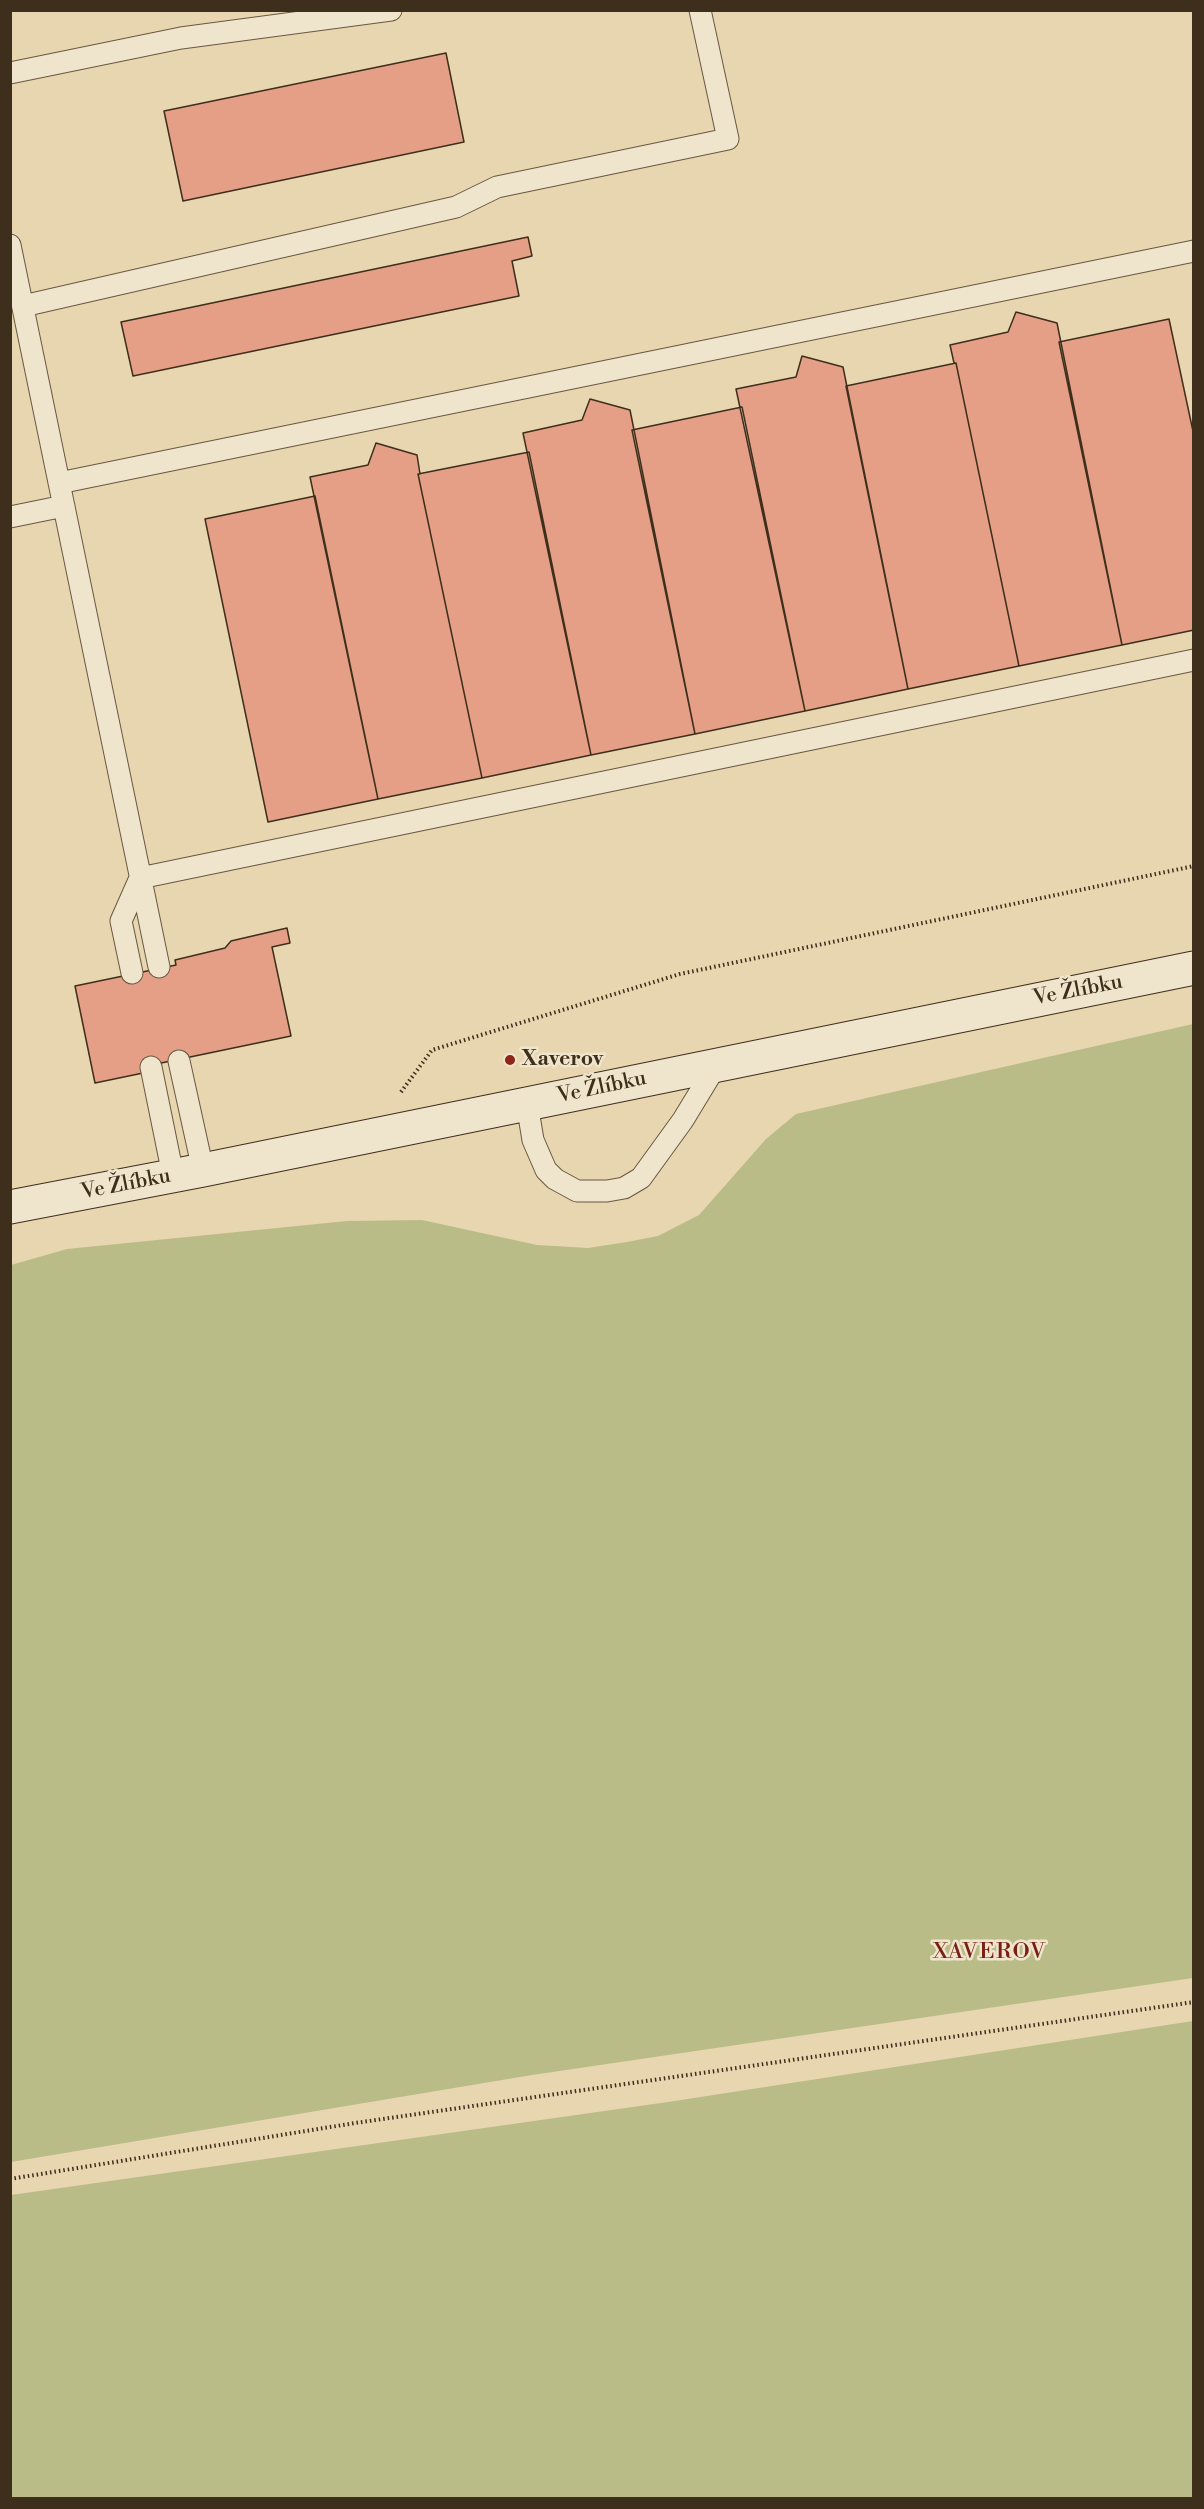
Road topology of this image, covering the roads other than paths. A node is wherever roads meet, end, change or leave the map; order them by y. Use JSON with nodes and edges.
{"nodes":[{"id":1,"x":391,"y":10,"type":"edge"},
{"id":2,"x":700,"y":10,"type":"edge"},
{"id":3,"x":10,"y":73,"type":"edge"},
{"id":4,"x":10,"y":245,"type":"edge"},
{"id":5,"x":1194,"y":251,"type":"edge"},
{"id":6,"x":23,"y":306,"type":"junction"},
{"id":7,"x":59,"y":483,"type":"junction"},
{"id":8,"x":64,"y":506,"type":"junction"},
{"id":9,"x":10,"y":517,"type":"edge"},
{"id":10,"x":1194,"y":660,"type":"edge"},
{"id":11,"x":140,"y":878,"type":"junction"},
{"id":12,"x":159,"y":967,"type":"dead end"},
{"id":13,"x":1194,"y":968,"type":"edge"},
{"id":14,"x":132,"y":973,"type":"dead end"},
{"id":15,"x":179,"y":1061,"type":"dead end"},
{"id":16,"x":717,"y":1065,"type":"junction"},
{"id":17,"x":151,"y":1067,"type":"dead end"},
{"id":18,"x":527,"y":1104,"type":"junction"},
{"id":19,"x":188,"y":1173,"type":"junction"},
{"id":20,"x":10,"y":1207,"type":"edge"}],
"edges":[{"from":1,"to":3,"type":"lane"},
{"from":2,"to":6,"type":"lane"},
{"from":4,"to":6,"type":"lane"},
{"from":5,"to":7,"type":"lane"},
{"from":6,"to":7,"type":"lane"},
{"from":7,"to":8,"type":"lane"},
{"from":8,"to":9,"type":"lane"},
{"from":8,"to":11,"type":"lane"},
{"from":10,"to":11,"type":"lane"},
{"from":11,"to":12,"type":"lane"},
{"from":11,"to":14,"type":"lane"},
{"from":13,"to":16,"type":"street","name":"Ve Žlíbku"},
{"from":15,"to":19,"type":"lane"},
{"from":16,"to":18,"type":"street","name":"Ve Žlíbku"},
{"from":16,"to":18,"type":"lane"},
{"from":17,"to":19,"type":"lane"},
{"from":18,"to":19,"type":"street","name":"Ve Žlíbku"},
{"from":19,"to":20,"type":"street","name":"Ve Žlíbku"}]}
